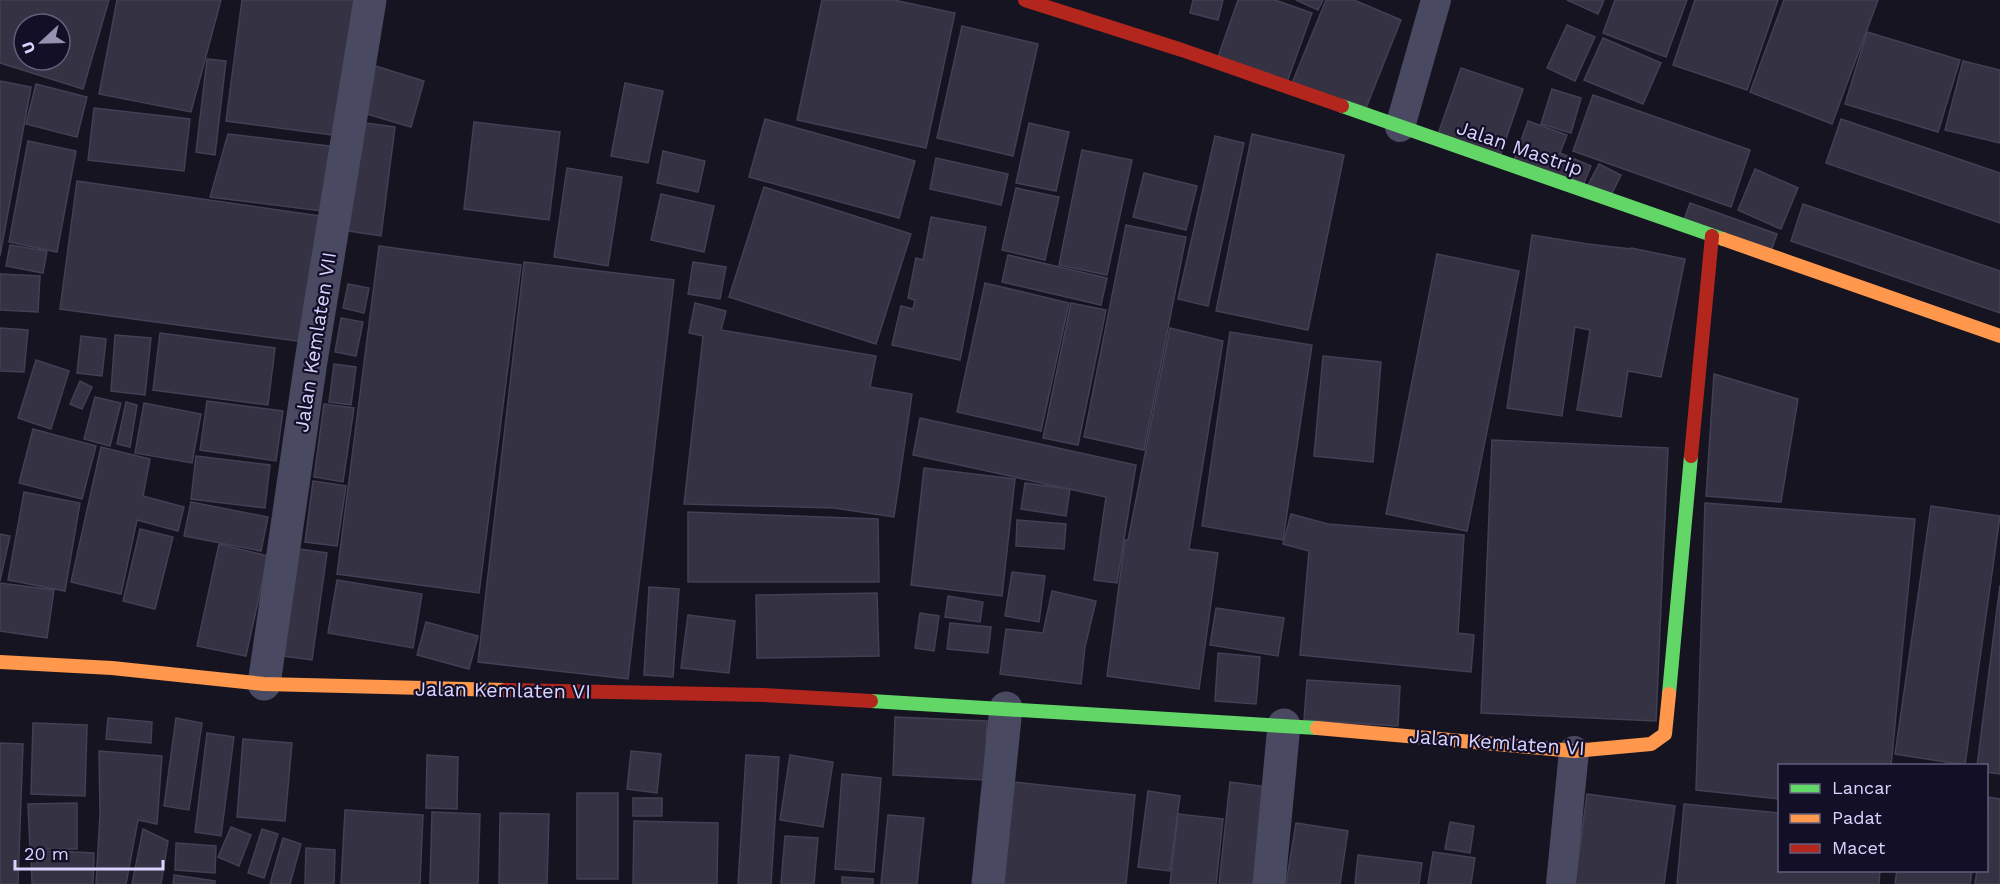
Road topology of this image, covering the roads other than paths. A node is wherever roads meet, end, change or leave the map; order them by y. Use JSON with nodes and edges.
{"nodes":[{"id":1,"x":370,"y":0,"type":"edge"},
{"id":2,"x":1025,"y":0,"type":"edge"},
{"id":3,"x":1436,"y":0,"type":"edge"},
{"id":4,"x":1400,"y":127,"type":"junction"},
{"id":5,"x":1712,"y":236,"type":"junction"},
{"id":6,"x":2000,"y":336,"type":"edge"},
{"id":7,"x":0,"y":662,"type":"edge"},
{"id":8,"x":264,"y":684,"type":"junction"},
{"id":9,"x":1006,"y":708,"type":"junction"},
{"id":10,"x":1284,"y":725,"type":"junction"},
{"id":11,"x":1574,"y":751,"type":"junction"},
{"id":12,"x":988,"y":884,"type":"edge"},
{"id":13,"x":1269,"y":884,"type":"edge"},
{"id":14,"x":1561,"y":884,"type":"edge"}],
"edges":[{"from":1,"to":8,"type":"street","name":"Jalan Kemlaten VII"},
{"from":2,"to":4,"type":"street","name":"Jalan Mastrip"},
{"from":3,"to":4,"type":"lane"},
{"from":4,"to":5,"type":"street","name":"Jalan Mastrip"},
{"from":5,"to":6,"type":"street","name":"Jalan Mastrip"},
{"from":5,"to":11,"type":"street","name":"Jalan Kemlaten VI"},
{"from":7,"to":8,"type":"street","name":"Jalan Kemlaten VI"},
{"from":8,"to":9,"type":"street","name":"Jalan Kemlaten VI"},
{"from":9,"to":10,"type":"street","name":"Jalan Kemlaten VI"},
{"from":9,"to":12,"type":"street"},
{"from":10,"to":11,"type":"street","name":"Jalan Kemlaten VI"},
{"from":10,"to":13,"type":"street"},
{"from":11,"to":14,"type":"lane"}]}
